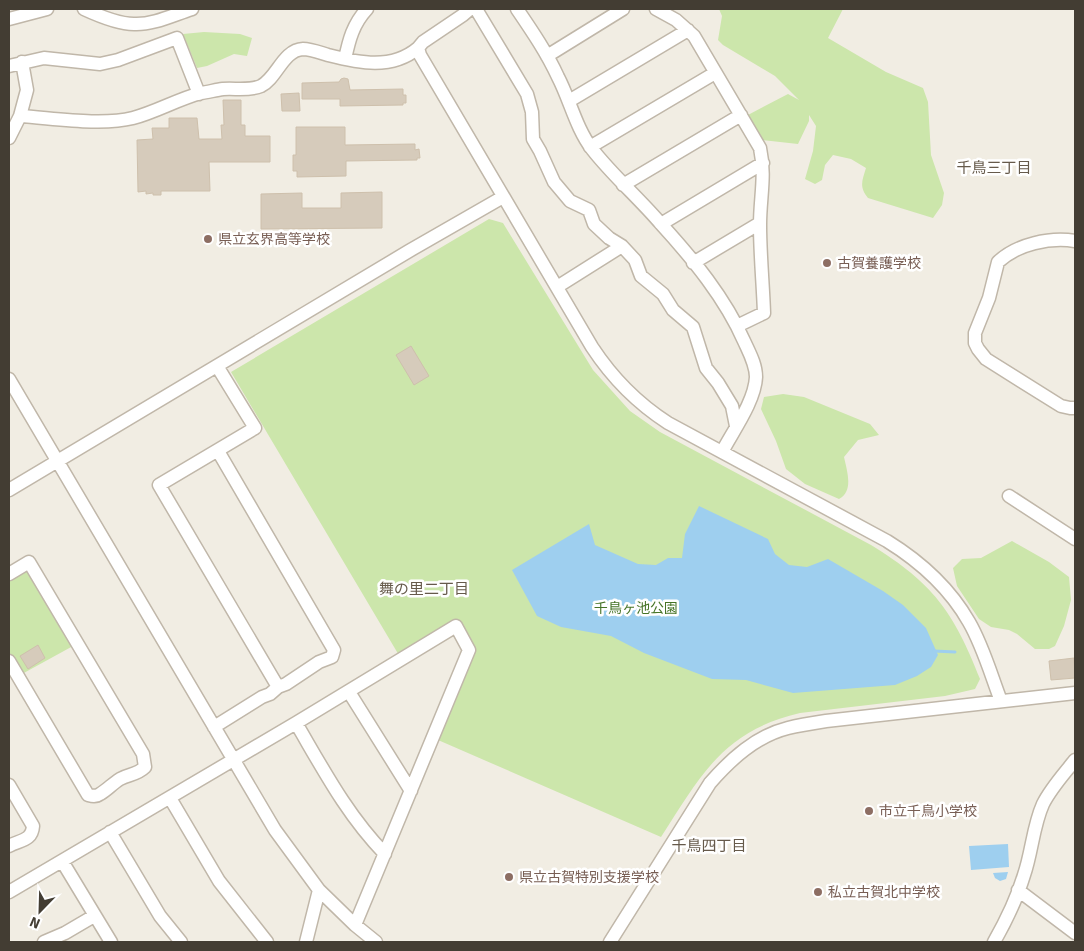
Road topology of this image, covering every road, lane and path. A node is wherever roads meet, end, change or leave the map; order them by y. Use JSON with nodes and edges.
{"nodes":[{"id":1,"x":47,"y":9,"type":"edge"},
{"id":2,"x":84,"y":9,"type":"edge"},
{"id":3,"x":192,"y":9,"type":"edge"},
{"id":4,"x":367,"y":9,"type":"edge"},
{"id":5,"x":470,"y":9,"type":"edge"},
{"id":6,"x":476,"y":9,"type":"edge"},
{"id":7,"x":623,"y":9,"type":"edge"},
{"id":8,"x":656,"y":9,"type":"edge"},
{"id":9,"x":520,"y":10,"type":"edge"},
{"id":10,"x":9,"y":19,"type":"edge"},
{"id":11,"x":688,"y":30,"type":"junction"},
{"id":12,"x":418,"y":48,"type":"junction"},
{"id":13,"x":547,"y":56,"type":"junction"},
{"id":14,"x":345,"y":59,"type":"junction"},
{"id":15,"x":22,"y":62,"type":"junction"},
{"id":16,"x":9,"y":66,"type":"edge"},
{"id":17,"x":715,"y":73,"type":"junction"},
{"id":18,"x":198,"y":94,"type":"junction"},
{"id":19,"x":569,"y":101,"type":"junction"},
{"id":20,"x":741,"y":115,"type":"junction"},
{"id":21,"x":20,"y":116,"type":"junction"},
{"id":22,"x":9,"y":138,"type":"edge"},
{"id":23,"x":590,"y":147,"type":"junction"},
{"id":24,"x":763,"y":163,"type":"junction"},
{"id":25,"x":623,"y":185,"type":"junction"},
{"id":26,"x":503,"y":197,"type":"junction"},
{"id":27,"x":760,"y":223,"type":"junction"},
{"id":28,"x":661,"y":224,"type":"junction"},
{"id":29,"x":1075,"y":241,"type":"edge"},
{"id":30,"x":622,"y":246,"type":"junction"},
{"id":31,"x":693,"y":263,"type":"junction"},
{"id":32,"x":557,"y":287,"type":"junction"},
{"id":33,"x":738,"y":326,"type":"junction"},
{"id":34,"x":217,"y":366,"type":"junction"},
{"id":35,"x":9,"y":379,"type":"edge"},
{"id":36,"x":1075,"y":408,"type":"edge"},
{"id":37,"x":736,"y":426,"type":"junction"},
{"id":38,"x":218,"y":451,"type":"junction"},
{"id":39,"x":722,"y":452,"type":"junction"},
{"id":40,"x":58,"y":461,"type":"junction"},
{"id":41,"x":9,"y":490,"type":"edge"},
{"id":42,"x":1009,"y":496,"type":"dead end"},
{"id":43,"x":1075,"y":539,"type":"edge"},
{"id":44,"x":9,"y":574,"type":"edge"},
{"id":45,"x":9,"y":661,"type":"edge"},
{"id":46,"x":278,"y":686,"type":"junction"},
{"id":47,"x":350,"y":692,"type":"junction"},
{"id":48,"x":1075,"y":693,"type":"edge"},
{"id":49,"x":1001,"y":701,"type":"junction"},
{"id":50,"x":296,"y":723,"type":"junction"},
{"id":51,"x":214,"y":727,"type":"junction"},
{"id":52,"x":234,"y":760,"type":"junction"},
{"id":53,"x":1075,"y":760,"type":"edge"},
{"id":54,"x":9,"y":785,"type":"edge"},
{"id":55,"x":411,"y":791,"type":"junction"},
{"id":56,"x":170,"y":798,"type":"junction"},
{"id":57,"x":110,"y":832,"type":"junction"},
{"id":58,"x":9,"y":846,"type":"edge"},
{"id":59,"x":384,"y":854,"type":"junction"},
{"id":60,"x":62,"y":861,"type":"junction"},
{"id":61,"x":319,"y":890,"type":"junction"},
{"id":62,"x":1018,"y":890,"type":"junction"},
{"id":63,"x":9,"y":892,"type":"edge"},
{"id":64,"x":94,"y":916,"type":"junction"},
{"id":65,"x":355,"y":925,"type":"junction"},
{"id":66,"x":1075,"y":933,"type":"edge"},
{"id":67,"x":308,"y":941,"type":"edge"},
{"id":68,"x":44,"y":942,"type":"edge"},
{"id":69,"x":111,"y":942,"type":"edge"},
{"id":70,"x":181,"y":942,"type":"edge"},
{"id":71,"x":267,"y":942,"type":"edge"},
{"id":72,"x":376,"y":942,"type":"edge"},
{"id":73,"x":610,"y":942,"type":"edge"},
{"id":74,"x":994,"y":942,"type":"edge"}],
"edges":[{"from":1,"to":10,"type":"street"},
{"from":2,"to":3,"type":"street"},
{"from":4,"to":14,"type":"street"},
{"from":5,"to":12,"type":"street"},
{"from":6,"to":30,"type":"street"},
{"from":7,"to":13,"type":"street"},
{"from":8,"to":11,"type":"street"},
{"from":9,"to":13,"type":"street"},
{"from":11,"to":17,"type":"street"},
{"from":11,"to":19,"type":"street"},
{"from":12,"to":14,"type":"street"},
{"from":12,"to":26,"type":"street"},
{"from":13,"to":19,"type":"street"},
{"from":14,"to":18,"type":"street"},
{"from":15,"to":16,"type":"street"},
{"from":15,"to":18,"type":"street"},
{"from":15,"to":21,"type":"street"},
{"from":17,"to":20,"type":"street"},
{"from":17,"to":23,"type":"street"},
{"from":18,"to":21,"type":"street"},
{"from":19,"to":23,"type":"street"},
{"from":20,"to":24,"type":"street"},
{"from":20,"to":25,"type":"street"},
{"from":21,"to":22,"type":"street"},
{"from":23,"to":25,"type":"street"},
{"from":24,"to":27,"type":"street"},
{"from":24,"to":28,"type":"street"},
{"from":25,"to":28,"type":"street"},
{"from":26,"to":32,"type":"street"},
{"from":26,"to":34,"type":"street"},
{"from":27,"to":31,"type":"street"},
{"from":27,"to":33,"type":"street"},
{"from":28,"to":31,"type":"street"},
{"from":29,"to":36,"type":"street"},
{"from":30,"to":32,"type":"street"},
{"from":30,"to":37,"type":"street"},
{"from":31,"to":33,"type":"street"},
{"from":32,"to":39,"type":"street"},
{"from":33,"to":37,"type":"street"},
{"from":34,"to":38,"type":"street"},
{"from":34,"to":40,"type":"street"},
{"from":35,"to":40,"type":"street"},
{"from":37,"to":39,"type":"street"},
{"from":38,"to":46,"type":"street"},
{"from":38,"to":46,"type":"street"},
{"from":39,"to":49,"type":"street"},
{"from":40,"to":41,"type":"street"},
{"from":40,"to":51,"type":"street"},
{"from":42,"to":43,"type":"street"},
{"from":44,"to":45,"type":"street"},
{"from":46,"to":51,"type":"street"},
{"from":47,"to":50,"type":"street"},
{"from":47,"to":55,"type":"street"},
{"from":47,"to":55,"type":"street"},
{"from":48,"to":49,"type":"street"},
{"from":49,"to":73,"type":"street"},
{"from":50,"to":52,"type":"street"},
{"from":50,"to":59,"type":"street"},
{"from":51,"to":52,"type":"street"},
{"from":52,"to":56,"type":"street"},
{"from":52,"to":61,"type":"street"},
{"from":53,"to":62,"type":"street"},
{"from":54,"to":58,"type":"street"},
{"from":55,"to":59,"type":"street"},
{"from":56,"to":57,"type":"street"},
{"from":56,"to":71,"type":"street"},
{"from":57,"to":60,"type":"street"},
{"from":57,"to":70,"type":"street"},
{"from":59,"to":65,"type":"street"},
{"from":60,"to":63,"type":"street"},
{"from":60,"to":64,"type":"street"},
{"from":61,"to":65,"type":"street"},
{"from":61,"to":67,"type":"street"},
{"from":62,"to":66,"type":"street"},
{"from":62,"to":74,"type":"street"},
{"from":64,"to":68,"type":"street"},
{"from":64,"to":69,"type":"street"},
{"from":65,"to":72,"type":"street"}]}
